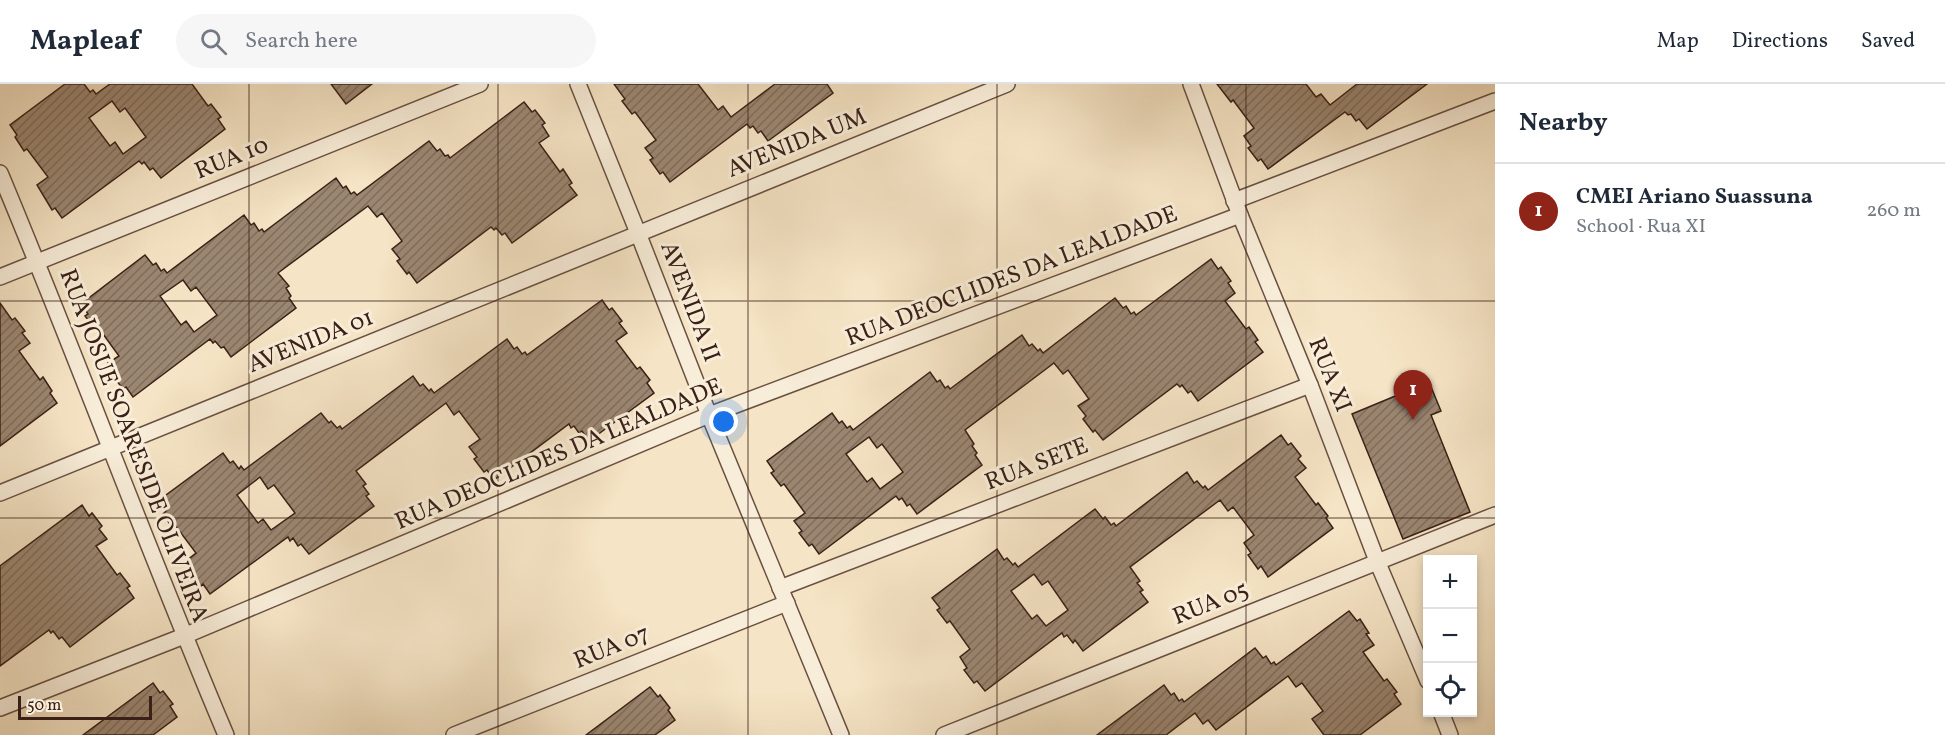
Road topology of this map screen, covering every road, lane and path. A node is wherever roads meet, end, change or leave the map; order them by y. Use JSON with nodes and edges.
{"nodes":[{"id":1,"x":480,"y":84,"type":"edge"},
{"id":2,"x":578,"y":84,"type":"edge"},
{"id":3,"x":1007,"y":84,"type":"edge"},
{"id":4,"x":1191,"y":84,"type":"edge"},
{"id":5,"x":1495,"y":101,"type":"edge"},
{"id":6,"x":0,"y":172,"type":"edge"},
{"id":7,"x":1237,"y":208,"type":"junction"},
{"id":8,"x":638,"y":233,"type":"junction"},
{"id":9,"x":37,"y":262,"type":"junction"},
{"id":10,"x":0,"y":277,"type":"edge"},
{"id":11,"x":1310,"y":385,"type":"junction"},
{"id":12,"x":709,"y":415,"type":"junction"},
{"id":13,"x":111,"y":447,"type":"junction"},
{"id":14,"x":0,"y":493,"type":"edge"},
{"id":15,"x":1495,"y":515,"type":"edge"},
{"id":16,"x":1377,"y":561,"type":"junction"},
{"id":17,"x":780,"y":588,"type":"junction"},
{"id":18,"x":787,"y":603,"type":"junction"},
{"id":19,"x":184,"y":636,"type":"junction"},
{"id":20,"x":1423,"y":669,"type":"edge"},
{"id":21,"x":0,"y":708,"type":"edge"},
{"id":22,"x":1443,"y":717,"type":"edge"},
{"id":23,"x":1448,"y":734,"type":"edge"},
{"id":24,"x":225,"y":735,"type":"edge"},
{"id":25,"x":454,"y":735,"type":"edge"},
{"id":26,"x":841,"y":735,"type":"edge"},
{"id":27,"x":944,"y":735,"type":"edge"}],
"edges":[{"from":1,"to":9,"type":"street","name":"RUA 10"},
{"from":2,"to":8,"type":"street","name":"AVENIDA II"},
{"from":3,"to":8,"type":"street","name":"AVENIDA UM"},
{"from":4,"to":7,"type":"street","name":"RUA XI"},
{"from":5,"to":7,"type":"street","name":"RUA DEOCLIDES DA LEALDADE"},
{"from":6,"to":9,"type":"street","name":"RUA JOSUE SOARESIDE OLIVEIRA"},
{"from":7,"to":11,"type":"street","name":"RUA XI"},
{"from":7,"to":12,"type":"street","name":"RUA DEOCLIDES DA LEALDADE"},
{"from":8,"to":12,"type":"street","name":"AVENIDA II"},
{"from":8,"to":13,"type":"street","name":"AVENIDA 01"},
{"from":9,"to":10,"type":"street","name":"RUA 10"},
{"from":9,"to":13,"type":"street","name":"RUA JOSUE SOARESIDE OLIVEIRA"},
{"from":11,"to":16,"type":"street","name":"RUA XI"},
{"from":11,"to":17,"type":"street","name":"RUA SETE"},
{"from":12,"to":17,"type":"street","name":"AVENIDA II"},
{"from":12,"to":19,"type":"street","name":"RUA DEOCLIDES DA LEALDADE"},
{"from":13,"to":14,"type":"street","name":"AVENIDA 01"},
{"from":13,"to":19,"type":"street","name":"RUA JOSUE SOARESIDE OLIVEIRA"},
{"from":15,"to":16,"type":"street","name":"RUA 05"},
{"from":16,"to":20,"type":"street","name":"RUA XI"},
{"from":16,"to":27,"type":"street","name":"RUA 05"},
{"from":17,"to":18,"type":"street","name":"AVENIDA II"},
{"from":18,"to":25,"type":"street","name":"RUA 07"},
{"from":18,"to":26,"type":"street","name":"AVENIDA II"},
{"from":19,"to":21,"type":"street","name":"RUA DEOCLIDES DA LEALDADE"},
{"from":19,"to":24,"type":"street","name":"RUA JOSUE SOARESIDE OLIVEIRA"},
{"from":22,"to":23,"type":"street"}]}
